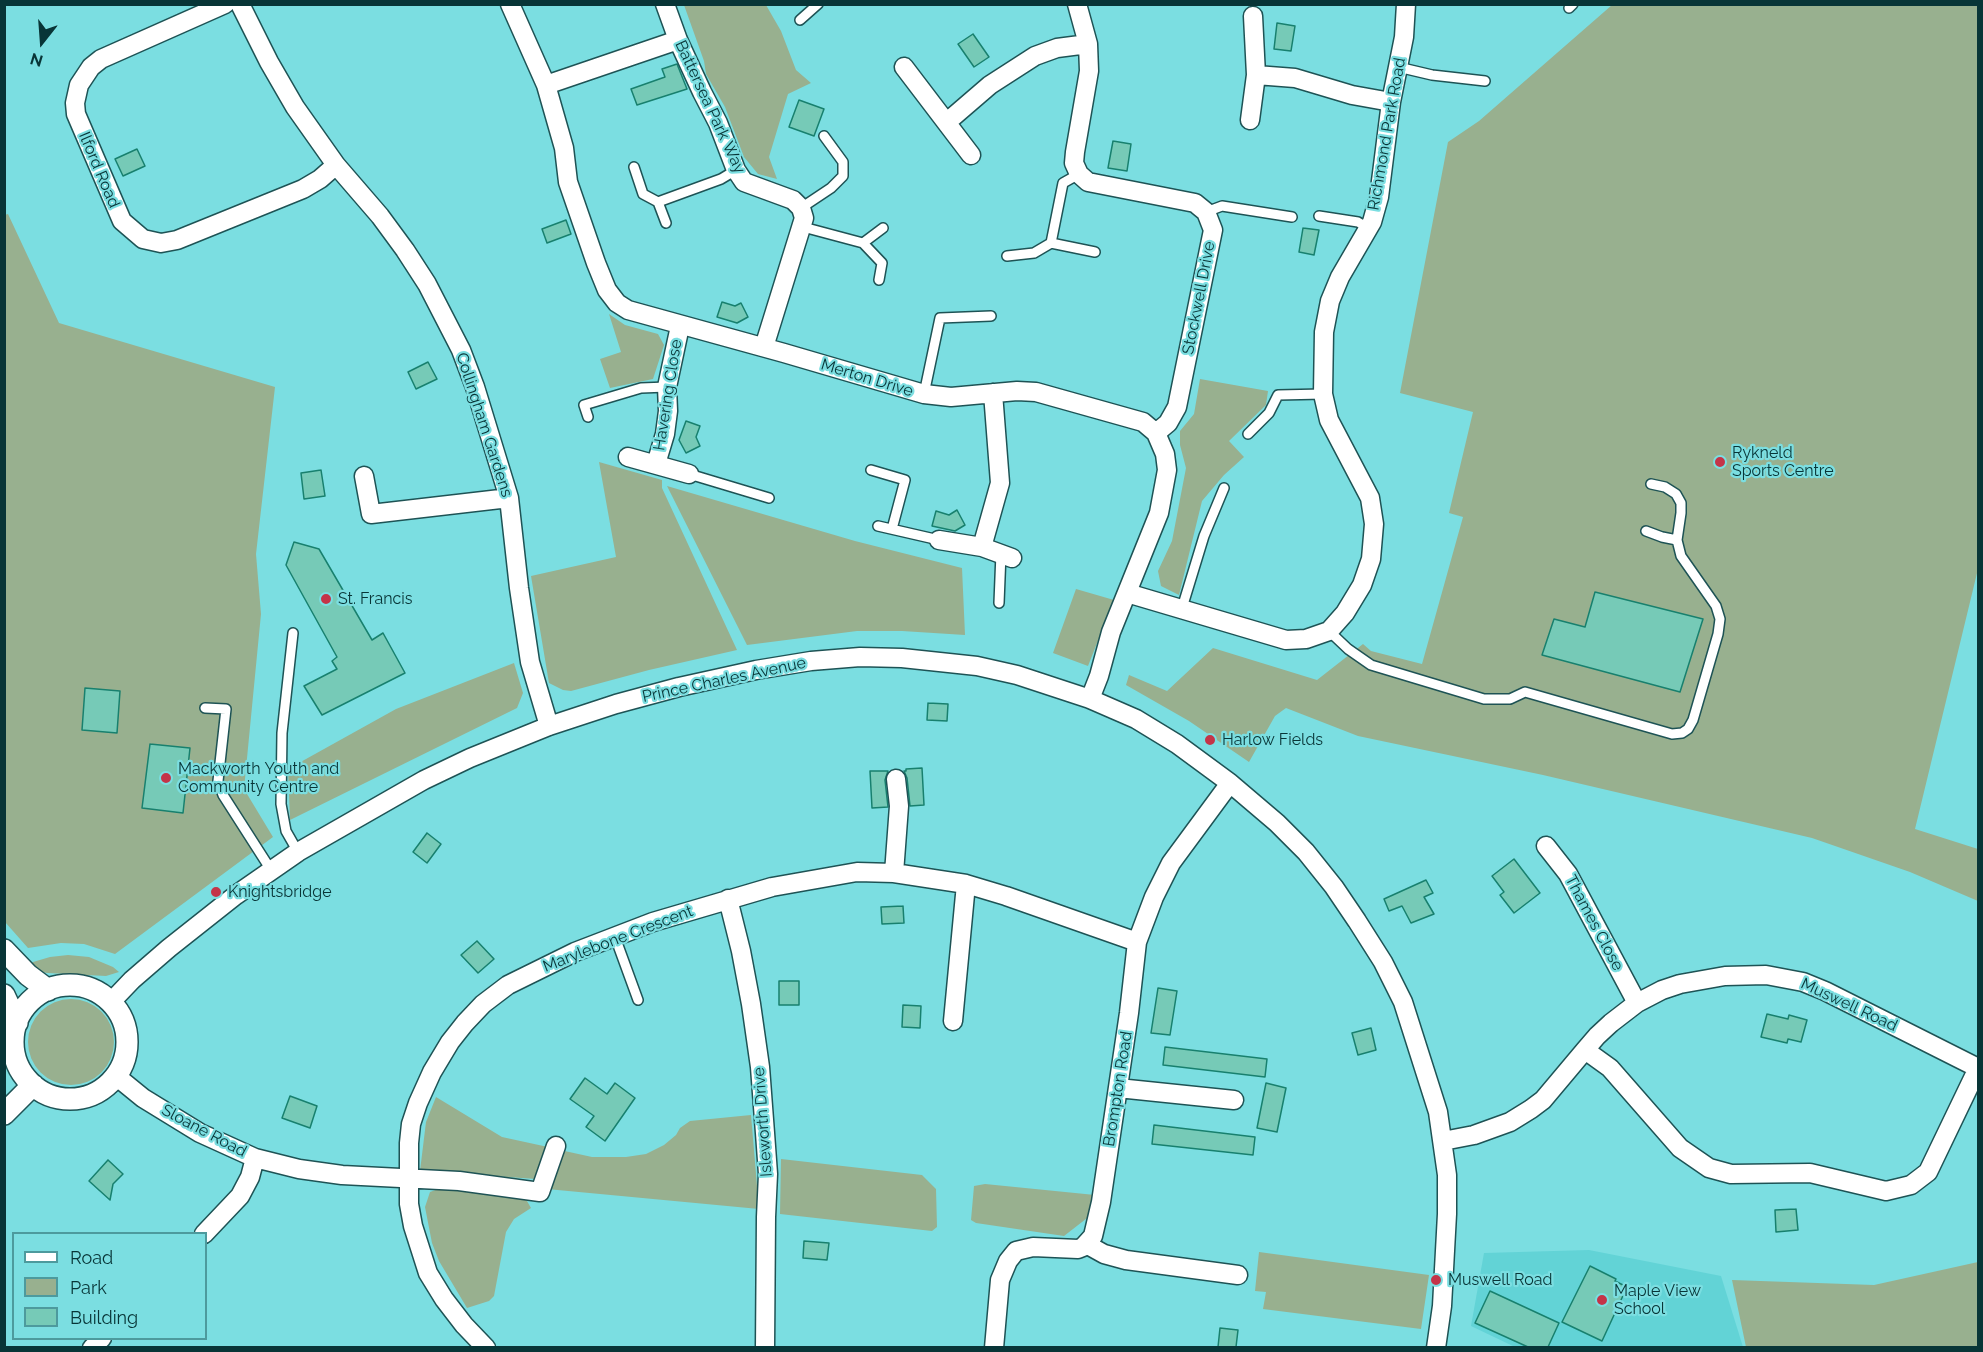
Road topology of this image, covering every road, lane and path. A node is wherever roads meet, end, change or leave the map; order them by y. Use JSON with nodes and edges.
{"nodes":[{"id":1,"x":225,"y":4,"type":"edge"},
{"id":2,"x":240,"y":4,"type":"edge"},
{"id":3,"x":510,"y":4,"type":"edge"},
{"id":4,"x":665,"y":4,"type":"edge"},
{"id":5,"x":818,"y":4,"type":"edge"},
{"id":6,"x":1077,"y":4,"type":"edge"},
{"id":7,"x":1406,"y":4,"type":"edge"},
{"id":8,"x":1253,"y":10,"type":"edge"},
{"id":9,"x":800,"y":20,"type":"dead end"},
{"id":10,"x":678,"y":40,"type":"junction"},
{"id":11,"x":1088,"y":45,"type":"junction"},
{"id":12,"x":904,"y":67,"type":"dead end"},
{"id":13,"x":1398,"y":67,"type":"junction"},
{"id":14,"x":1256,"y":75,"type":"junction"},
{"id":15,"x":1485,"y":81,"type":"dead end"},
{"id":16,"x":546,"y":85,"type":"junction"},
{"id":17,"x":1391,"y":102,"type":"junction"},
{"id":18,"x":1250,"y":120,"type":"dead end"},
{"id":19,"x":947,"y":122,"type":"junction"},
{"id":20,"x":824,"y":136,"type":"dead end"},
{"id":21,"x":971,"y":155,"type":"dead end"},
{"id":22,"x":336,"y":165,"type":"junction"},
{"id":23,"x":634,"y":167,"type":"dead end"},
{"id":24,"x":736,"y":170,"type":"junction"},
{"id":25,"x":1079,"y":174,"type":"junction"},
{"id":26,"x":658,"y":202,"type":"junction"},
{"id":27,"x":801,"y":208,"type":"junction"},
{"id":28,"x":1206,"y":212,"type":"junction"},
{"id":29,"x":1319,"y":216,"type":"dead end"},
{"id":30,"x":1292,"y":217,"type":"dead end"},
{"id":31,"x":666,"y":223,"type":"dead end"},
{"id":32,"x":803,"y":227,"type":"junction"},
{"id":33,"x":883,"y":228,"type":"dead end"},
{"id":34,"x":1368,"y":228,"type":"junction"},
{"id":35,"x":863,"y":243,"type":"junction"},
{"id":36,"x":1051,"y":243,"type":"junction"},
{"id":37,"x":1095,"y":252,"type":"dead end"},
{"id":38,"x":1007,"y":256,"type":"dead end"},
{"id":39,"x":879,"y":280,"type":"dead end"},
{"id":40,"x":991,"y":316,"type":"dead end"},
{"id":41,"x":680,"y":326,"type":"junction"},
{"id":42,"x":764,"y":347,"type":"junction"},
{"id":43,"x":667,"y":387,"type":"junction"},
{"id":44,"x":993,"y":393,"type":"junction"},
{"id":45,"x":924,"y":394,"type":"junction"},
{"id":46,"x":1323,"y":394,"type":"junction"},
{"id":47,"x":588,"y":417,"type":"dead end"},
{"id":48,"x":1156,"y":433,"type":"junction"},
{"id":49,"x":1248,"y":434,"type":"dead end"},
{"id":50,"x":628,"y":457,"type":"dead end"},
{"id":51,"x":656,"y":464,"type":"junction"},
{"id":52,"x":871,"y":470,"type":"dead end"},
{"id":53,"x":689,"y":474,"type":"joint"},
{"id":54,"x":364,"y":476,"type":"dead end"},
{"id":55,"x":1652,"y":484,"type":"dead end"},
{"id":56,"x":1224,"y":488,"type":"dead end"},
{"id":57,"x":509,"y":498,"type":"junction"},
{"id":58,"x":769,"y":498,"type":"dead end"},
{"id":59,"x":878,"y":526,"type":"dead end"},
{"id":60,"x":892,"y":529,"type":"junction"},
{"id":61,"x":1646,"y":531,"type":"dead end"},
{"id":62,"x":939,"y":540,"type":"joint"},
{"id":63,"x":1677,"y":540,"type":"junction"},
{"id":64,"x":982,"y":547,"type":"junction"},
{"id":65,"x":1006,"y":555,"type":"joint"},
{"id":66,"x":1127,"y":593,"type":"junction"},
{"id":67,"x":999,"y":603,"type":"dead end"},
{"id":68,"x":1182,"y":608,"type":"junction"},
{"id":69,"x":1329,"y":632,"type":"junction"},
{"id":70,"x":293,"y":633,"type":"dead end"},
{"id":71,"x":1090,"y":699,"type":"junction"},
{"id":72,"x":205,"y":708,"type":"dead end"},
{"id":73,"x":549,"y":726,"type":"junction"},
{"id":74,"x":896,"y":779,"type":"dead end"},
{"id":75,"x":1230,"y":783,"type":"junction"},
{"id":76,"x":1546,"y":846,"type":"dead end"},
{"id":77,"x":298,"y":852,"type":"junction"},
{"id":78,"x":272,"y":870,"type":"junction"},
{"id":79,"x":894,"y":873,"type":"junction"},
{"id":80,"x":966,"y":884,"type":"junction"},
{"id":81,"x":728,"y":899,"type":"junction"},
{"id":82,"x":615,"y":937,"type":"junction"},
{"id":83,"x":1137,"y":942,"type":"junction"},
{"id":84,"x":4,"y":950,"type":"edge"},
{"id":85,"x":48,"y":990,"type":"junction"},
{"id":86,"x":4,"y":995,"type":"edge"},
{"id":87,"x":638,"y":1000,"type":"dead end"},
{"id":88,"x":111,"y":1002,"type":"junction"},
{"id":89,"x":1637,"y":1004,"type":"junction"},
{"id":90,"x":953,"y":1021,"type":"dead end"},
{"id":91,"x":17,"y":1023,"type":"junction"},
{"id":92,"x":1585,"y":1050,"type":"junction"},
{"id":93,"x":1978,"y":1068,"type":"edge"},
{"id":94,"x":116,"y":1076,"type":"junction"},
{"id":95,"x":33,"y":1085,"type":"junction"},
{"id":96,"x":1118,"y":1088,"type":"junction"},
{"id":97,"x":1234,"y":1101,"type":"dead end"},
{"id":98,"x":4,"y":1114,"type":"edge"},
{"id":99,"x":1443,"y":1141,"type":"junction"},
{"id":100,"x":556,"y":1146,"type":"dead end"},
{"id":101,"x":255,"y":1158,"type":"junction"},
{"id":102,"x":408,"y":1178,"type":"junction"},
{"id":103,"x":205,"y":1232,"type":"edge"},
{"id":104,"x":1086,"y":1244,"type":"junction"},
{"id":105,"x":1238,"y":1275,"type":"dead end"},
{"id":106,"x":486,"y":1347,"type":"edge"},
{"id":107,"x":765,"y":1347,"type":"edge"},
{"id":108,"x":994,"y":1347,"type":"edge"},
{"id":109,"x":1437,"y":1347,"type":"edge"}],
"edges":[{"from":1,"to":22,"type":"street","name":"Ilford Road"},
{"from":2,"to":22,"type":"street","name":"Collingham Gardens"},
{"from":3,"to":16,"type":"street","name":"Merton Drive"},
{"from":4,"to":10,"type":"street","name":"Battersea Park Way"},
{"from":5,"to":9,"type":"lane"},
{"from":6,"to":11,"type":"street"},
{"from":7,"to":13,"type":"street","name":"Richmond Park Road"},
{"from":8,"to":14,"type":"street"},
{"from":10,"to":16,"type":"street"},
{"from":10,"to":24,"type":"street","name":"Battersea Park Way"},
{"from":11,"to":19,"type":"street"},
{"from":11,"to":25,"type":"street"},
{"from":12,"to":19,"type":"street"},
{"from":13,"to":15,"type":"lane"},
{"from":13,"to":17,"type":"street","name":"Richmond Park Road"},
{"from":14,"to":17,"type":"street"},
{"from":14,"to":18,"type":"street"},
{"from":16,"to":41,"type":"street","name":"Merton Drive"},
{"from":17,"to":34,"type":"street","name":"Richmond Park Road"},
{"from":19,"to":21,"type":"street"},
{"from":20,"to":27,"type":"lane"},
{"from":22,"to":57,"type":"street","name":"Collingham Gardens"},
{"from":23,"to":26,"type":"lane"},
{"from":24,"to":26,"type":"lane"},
{"from":24,"to":27,"type":"street","name":"Battersea Park Way"},
{"from":25,"to":28,"type":"street"},
{"from":25,"to":36,"type":"lane"},
{"from":26,"to":31,"type":"lane"},
{"from":27,"to":32,"type":"street"},
{"from":28,"to":30,"type":"lane"},
{"from":28,"to":48,"type":"street","name":"Stockwell Drive"},
{"from":29,"to":34,"type":"lane"},
{"from":32,"to":35,"type":"lane"},
{"from":32,"to":42,"type":"street"},
{"from":33,"to":35,"type":"lane"},
{"from":34,"to":46,"type":"street","name":"Richmond Park Road"},
{"from":35,"to":39,"type":"lane"},
{"from":36,"to":37,"type":"lane"},
{"from":36,"to":38,"type":"lane"},
{"from":40,"to":45,"type":"lane"},
{"from":41,"to":42,"type":"street","name":"Merton Drive"},
{"from":41,"to":43,"type":"street","name":"Havering Close"},
{"from":42,"to":45,"type":"street","name":"Merton Drive"},
{"from":43,"to":47,"type":"lane"},
{"from":43,"to":51,"type":"street","name":"Havering Close"},
{"from":44,"to":45,"type":"street","name":"Merton Drive"},
{"from":44,"to":48,"type":"street","name":"Merton Drive"},
{"from":44,"to":64,"type":"street"},
{"from":46,"to":49,"type":"lane"},
{"from":46,"to":69,"type":"street","name":"Richmond Park Road"},
{"from":48,"to":66,"type":"street"},
{"from":50,"to":51,"type":"street","name":"Havering Close"},
{"from":51,"to":53,"type":"street","name":"Havering Close"},
{"from":52,"to":60,"type":"lane"},
{"from":53,"to":58,"type":"lane","name":"Havering Close"},
{"from":54,"to":57,"type":"street"},
{"from":55,"to":63,"type":"lane"},
{"from":56,"to":68,"type":"lane"},
{"from":57,"to":73,"type":"street","name":"Collingham Gardens"},
{"from":59,"to":60,"type":"lane"},
{"from":60,"to":62,"type":"lane"},
{"from":61,"to":63,"type":"lane"},
{"from":62,"to":64,"type":"street"},
{"from":63,"to":69,"type":"lane"},
{"from":64,"to":65,"type":"street"},
{"from":65,"to":67,"type":"lane"},
{"from":66,"to":68,"type":"street"},
{"from":66,"to":71,"type":"street"},
{"from":68,"to":69,"type":"street"},
{"from":70,"to":77,"type":"lane"},
{"from":71,"to":73,"type":"street","name":"Prince Charles Avenue"},
{"from":71,"to":75,"type":"street","name":"Prince Charles Avenue"},
{"from":72,"to":78,"type":"lane"},
{"from":73,"to":77,"type":"street","name":"Prince Charles Avenue"},
{"from":74,"to":79,"type":"street"},
{"from":75,"to":83,"type":"street","name":"Brompton Road"},
{"from":75,"to":99,"type":"street","name":"Prince Charles Avenue"},
{"from":76,"to":89,"type":"street","name":"Thames Close"},
{"from":77,"to":78,"type":"street","name":"Prince Charles Avenue"},
{"from":78,"to":88,"type":"street","name":"Prince Charles Avenue"},
{"from":79,"to":80,"type":"street","name":"Marylebone Crescent"},
{"from":79,"to":81,"type":"street","name":"Marylebone Crescent"},
{"from":80,"to":83,"type":"street","name":"Marylebone Crescent"},
{"from":80,"to":90,"type":"street"},
{"from":81,"to":82,"type":"street","name":"Marylebone Crescent"},
{"from":81,"to":107,"type":"street","name":"Isleworth Drive"},
{"from":82,"to":87,"type":"lane"},
{"from":82,"to":102,"type":"street","name":"Marylebone Crescent"},
{"from":83,"to":96,"type":"street","name":"Brompton Road"},
{"from":84,"to":85,"type":"street"},
{"from":85,"to":88,"type":"street"},
{"from":85,"to":91,"type":"street"},
{"from":86,"to":91,"type":"street"},
{"from":88,"to":94,"type":"street"},
{"from":89,"to":92,"type":"street","name":"Muswell Road"},
{"from":89,"to":93,"type":"street","name":"Muswell Road"},
{"from":91,"to":95,"type":"street"},
{"from":92,"to":93,"type":"street"},
{"from":92,"to":99,"type":"street","name":"Muswell Road"},
{"from":94,"to":95,"type":"street"},
{"from":94,"to":101,"type":"street","name":"Sloane Road"},
{"from":95,"to":98,"type":"street"},
{"from":96,"to":97,"type":"street"},
{"from":96,"to":104,"type":"street","name":"Brompton Road"},
{"from":99,"to":109,"type":"street","name":"Prince Charles Avenue"},
{"from":100,"to":102,"type":"street","name":"Sloane Road"},
{"from":101,"to":102,"type":"street","name":"Sloane Road"},
{"from":101,"to":103,"type":"street"},
{"from":102,"to":106,"type":"street","name":"Marylebone Crescent"},
{"from":104,"to":105,"type":"street"},
{"from":104,"to":108,"type":"street"}]}
